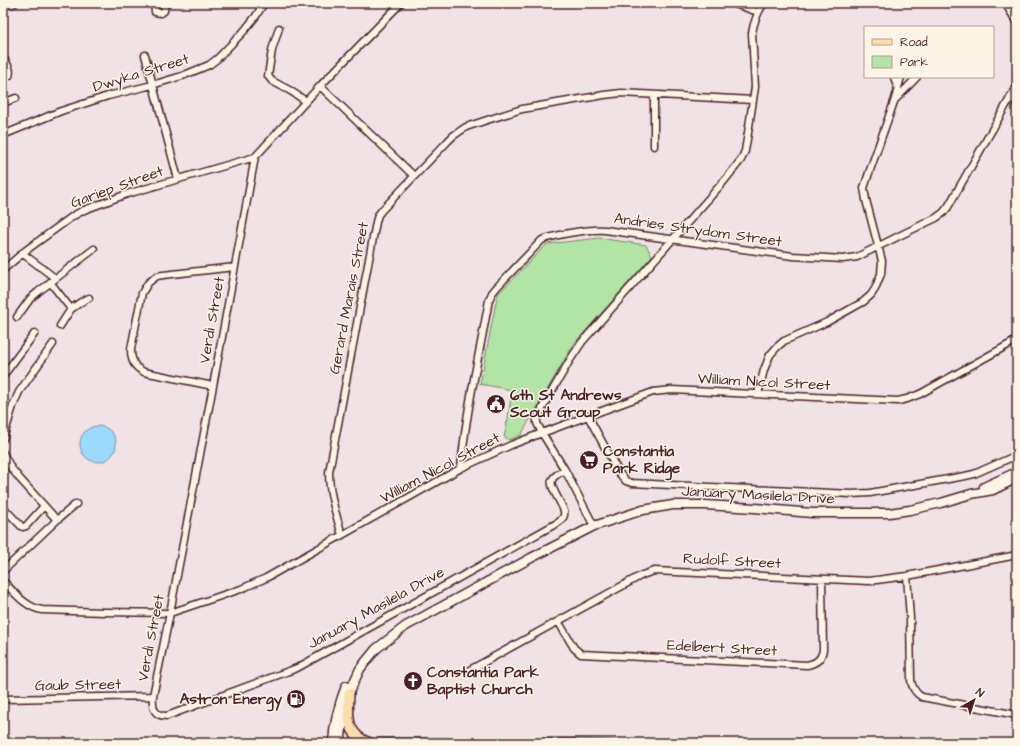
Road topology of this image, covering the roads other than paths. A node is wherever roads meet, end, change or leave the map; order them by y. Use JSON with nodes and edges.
{"nodes":[{"id":1,"x":14,"y":3,"type":"edge"},
{"id":2,"x":154,"y":3,"type":"edge"},
{"id":3,"x":165,"y":3,"type":"edge"},
{"id":4,"x":264,"y":3,"type":"edge"},
{"id":5,"x":401,"y":3,"type":"edge"},
{"id":6,"x":732,"y":3,"type":"edge"},
{"id":7,"x":764,"y":3,"type":"edge"},
{"id":8,"x":1005,"y":3,"type":"edge"},
{"id":9,"x":3,"y":6,"type":"edge"},
{"id":10,"x":758,"y":12,"type":"junction"},
{"id":11,"x":1017,"y":22,"type":"edge"},
{"id":12,"x":279,"y":28,"type":"dead end"},
{"id":13,"x":145,"y":55,"type":"dead end"},
{"id":14,"x":3,"y":57,"type":"edge"},
{"id":15,"x":894,"y":78,"type":"edge"},
{"id":16,"x":901,"y":78,"type":"edge"},
{"id":17,"x":916,"y":78,"type":"edge"},
{"id":18,"x":3,"y":79,"type":"edge"},
{"id":19,"x":152,"y":85,"type":"junction"},
{"id":20,"x":320,"y":86,"type":"junction"},
{"id":21,"x":1017,"y":86,"type":"edge"},
{"id":22,"x":898,"y":89,"type":"junction"},
{"id":23,"x":654,"y":95,"type":"junction"},
{"id":24,"x":1011,"y":96,"type":"junction"},
{"id":25,"x":16,"y":98,"type":"dead end"},
{"id":26,"x":753,"y":100,"type":"junction"},
{"id":27,"x":895,"y":100,"type":"junction"},
{"id":28,"x":306,"y":101,"type":"junction"},
{"id":29,"x":3,"y":103,"type":"edge"},
{"id":30,"x":1017,"y":105,"type":"edge"},
{"id":31,"x":3,"y":135,"type":"edge"},
{"id":32,"x":654,"y":146,"type":"dead end"},
{"id":33,"x":255,"y":157,"type":"junction"},
{"id":34,"x":414,"y":176,"type":"junction"},
{"id":35,"x":178,"y":179,"type":"junction"},
{"id":36,"x":673,"y":239,"type":"junction"},
{"id":37,"x":878,"y":246,"type":"junction"},
{"id":38,"x":94,"y":249,"type":"dead end"},
{"id":39,"x":22,"y":253,"type":"junction"},
{"id":40,"x":234,"y":267,"type":"junction"},
{"id":41,"x":3,"y":270,"type":"edge"},
{"id":42,"x":53,"y":280,"type":"junction"},
{"id":43,"x":89,"y":298,"type":"dead end"},
{"id":44,"x":72,"y":309,"type":"junction"},
{"id":45,"x":18,"y":317,"type":"dead end"},
{"id":46,"x":60,"y":326,"type":"dead end"},
{"id":47,"x":36,"y":333,"type":"dead end"},
{"id":48,"x":1017,"y":340,"type":"edge"},
{"id":49,"x":53,"y":344,"type":"dead end"},
{"id":50,"x":3,"y":376,"type":"edge"},
{"id":51,"x":213,"y":386,"type":"junction"},
{"id":52,"x":758,"y":394,"type":"junction"},
{"id":53,"x":588,"y":416,"type":"junction"},
{"id":54,"x":542,"y":433,"type":"junction"},
{"id":55,"x":3,"y":439,"type":"edge"},
{"id":56,"x":3,"y":453,"type":"edge"},
{"id":57,"x":1017,"y":455,"type":"edge"},
{"id":58,"x":461,"y":468,"type":"junction"},
{"id":59,"x":565,"y":470,"type":"junction"},
{"id":60,"x":1017,"y":472,"type":"edge"},
{"id":61,"x":1017,"y":478,"type":"edge"},
{"id":62,"x":971,"y":494,"type":"junction"},
{"id":63,"x":76,"y":504,"type":"dead end"},
{"id":64,"x":44,"y":506,"type":"junction"},
{"id":65,"x":3,"y":507,"type":"edge"},
{"id":66,"x":57,"y":520,"type":"junction"},
{"id":67,"x":594,"y":526,"type":"junction"},
{"id":68,"x":342,"y":535,"type":"junction"},
{"id":69,"x":1017,"y":555,"type":"edge"},
{"id":70,"x":3,"y":571,"type":"edge"},
{"id":71,"x":908,"y":576,"type":"junction"},
{"id":72,"x":822,"y":579,"type":"junction"},
{"id":73,"x":3,"y":581,"type":"edge"},
{"id":74,"x":170,"y":613,"type":"junction"},
{"id":75,"x":558,"y":621,"type":"junction"},
{"id":76,"x":403,"y":628,"type":"junction"},
{"id":77,"x":468,"y":672,"type":"dead end"},
{"id":78,"x":349,"y":693,"type":"junction"},
{"id":79,"x":153,"y":696,"type":"junction"},
{"id":80,"x":3,"y":699,"type":"edge"},
{"id":81,"x":1017,"y":715,"type":"edge"},
{"id":82,"x":333,"y":743,"type":"edge"},
{"id":83,"x":340,"y":743,"type":"edge"},
{"id":84,"x":370,"y":743,"type":"edge"}],
"edges":[{"from":1,"to":9,"type":"street"},
{"from":2,"to":3,"type":"street"},
{"from":4,"to":19,"type":"street","name":"Dwyka Street"},
{"from":5,"to":20,"type":"street"},
{"from":6,"to":10,"type":"street"},
{"from":7,"to":10,"type":"street"},
{"from":8,"to":11,"type":"street"},
{"from":10,"to":26,"type":"street"},
{"from":12,"to":28,"type":"street"},
{"from":13,"to":19,"type":"street"},
{"from":14,"to":18,"type":"street"},
{"from":15,"to":22,"type":"street"},
{"from":16,"to":22,"type":"street"},
{"from":17,"to":27,"type":"street"},
{"from":19,"to":31,"type":"street","name":"Dwyka Street"},
{"from":19,"to":35,"type":"street"},
{"from":20,"to":28,"type":"street"},
{"from":20,"to":34,"type":"street"},
{"from":21,"to":24,"type":"street","name":"Andries Strydom Street"},
{"from":22,"to":27,"type":"street"},
{"from":23,"to":26,"type":"street","name":"Gerard Marais Street"},
{"from":23,"to":32,"type":"street"},
{"from":23,"to":34,"type":"street","name":"Gerard Marais Street"},
{"from":24,"to":30,"type":"street"},
{"from":24,"to":37,"type":"street","name":"Andries Strydom Street"},
{"from":25,"to":29,"type":"street"},
{"from":26,"to":36,"type":"street"},
{"from":27,"to":37,"type":"street"},
{"from":28,"to":33,"type":"street"},
{"from":33,"to":35,"type":"street","name":"Gariep Street"},
{"from":33,"to":40,"type":"street","name":"Verdi Street"},
{"from":34,"to":68,"type":"street","name":"Gerard Marais Street"},
{"from":35,"to":39,"type":"street","name":"Gariep Street"},
{"from":36,"to":37,"type":"street","name":"Andries Strydom Street"},
{"from":36,"to":54,"type":"street"},
{"from":36,"to":58,"type":"street","name":"Andries Strydom Street"},
{"from":37,"to":52,"type":"street"},
{"from":38,"to":42,"type":"street"},
{"from":39,"to":41,"type":"street","name":"Gariep Street"},
{"from":39,"to":42,"type":"street"},
{"from":40,"to":51,"type":"street","name":"Verdi Street"},
{"from":40,"to":51,"type":"street"},
{"from":42,"to":44,"type":"street"},
{"from":42,"to":45,"type":"street"},
{"from":43,"to":44,"type":"street"},
{"from":44,"to":46,"type":"street"},
{"from":47,"to":50,"type":"street"},
{"from":48,"to":52,"type":"street","name":"William Nicol Street"},
{"from":49,"to":55,"type":"street"},
{"from":51,"to":74,"type":"street","name":"Verdi Street"},
{"from":52,"to":53,"type":"street","name":"William Nicol Street"},
{"from":53,"to":54,"type":"street","name":"William Nicol Street"},
{"from":53,"to":57,"type":"street"},
{"from":54,"to":58,"type":"street","name":"William Nicol Street"},
{"from":54,"to":59,"type":"street"},
{"from":56,"to":64,"type":"street"},
{"from":58,"to":68,"type":"street","name":"William Nicol Street"},
{"from":59,"to":67,"type":"street"},
{"from":59,"to":79,"type":"street","name":"January Masilela Drive"},
{"from":60,"to":62,"type":"main road","name":"January Masilela Drive"},
{"from":61,"to":62,"type":"main road","name":"January Masilela Drive"},
{"from":62,"to":67,"type":"main road","name":"January Masilela Drive"},
{"from":63,"to":66,"type":"street"},
{"from":64,"to":65,"type":"street"},
{"from":64,"to":66,"type":"street"},
{"from":66,"to":70,"type":"street"},
{"from":67,"to":76,"type":"main road","name":"January Masilela Drive"},
{"from":68,"to":74,"type":"street","name":"William Nicol Street"},
{"from":69,"to":71,"type":"street","name":"Rudolf Street"},
{"from":71,"to":72,"type":"street","name":"Rudolf Street"},
{"from":71,"to":81,"type":"street"},
{"from":72,"to":75,"type":"street","name":"Rudolf Street"},
{"from":72,"to":75,"type":"street","name":"Edelbert Street"},
{"from":73,"to":74,"type":"street","name":"William Nicol Street"},
{"from":74,"to":79,"type":"street","name":"Verdi Street"},
{"from":75,"to":77,"type":"street","name":"Rudolf Street"},
{"from":76,"to":78,"type":"main road","name":"January Masilela Drive"},
{"from":76,"to":82,"type":"main road","name":"January Masilela Drive"},
{"from":78,"to":83,"type":"main road","name":"January Masilela Drive"},
{"from":78,"to":84,"type":"main road"},
{"from":79,"to":80,"type":"street","name":"Gaub Street"}]}
